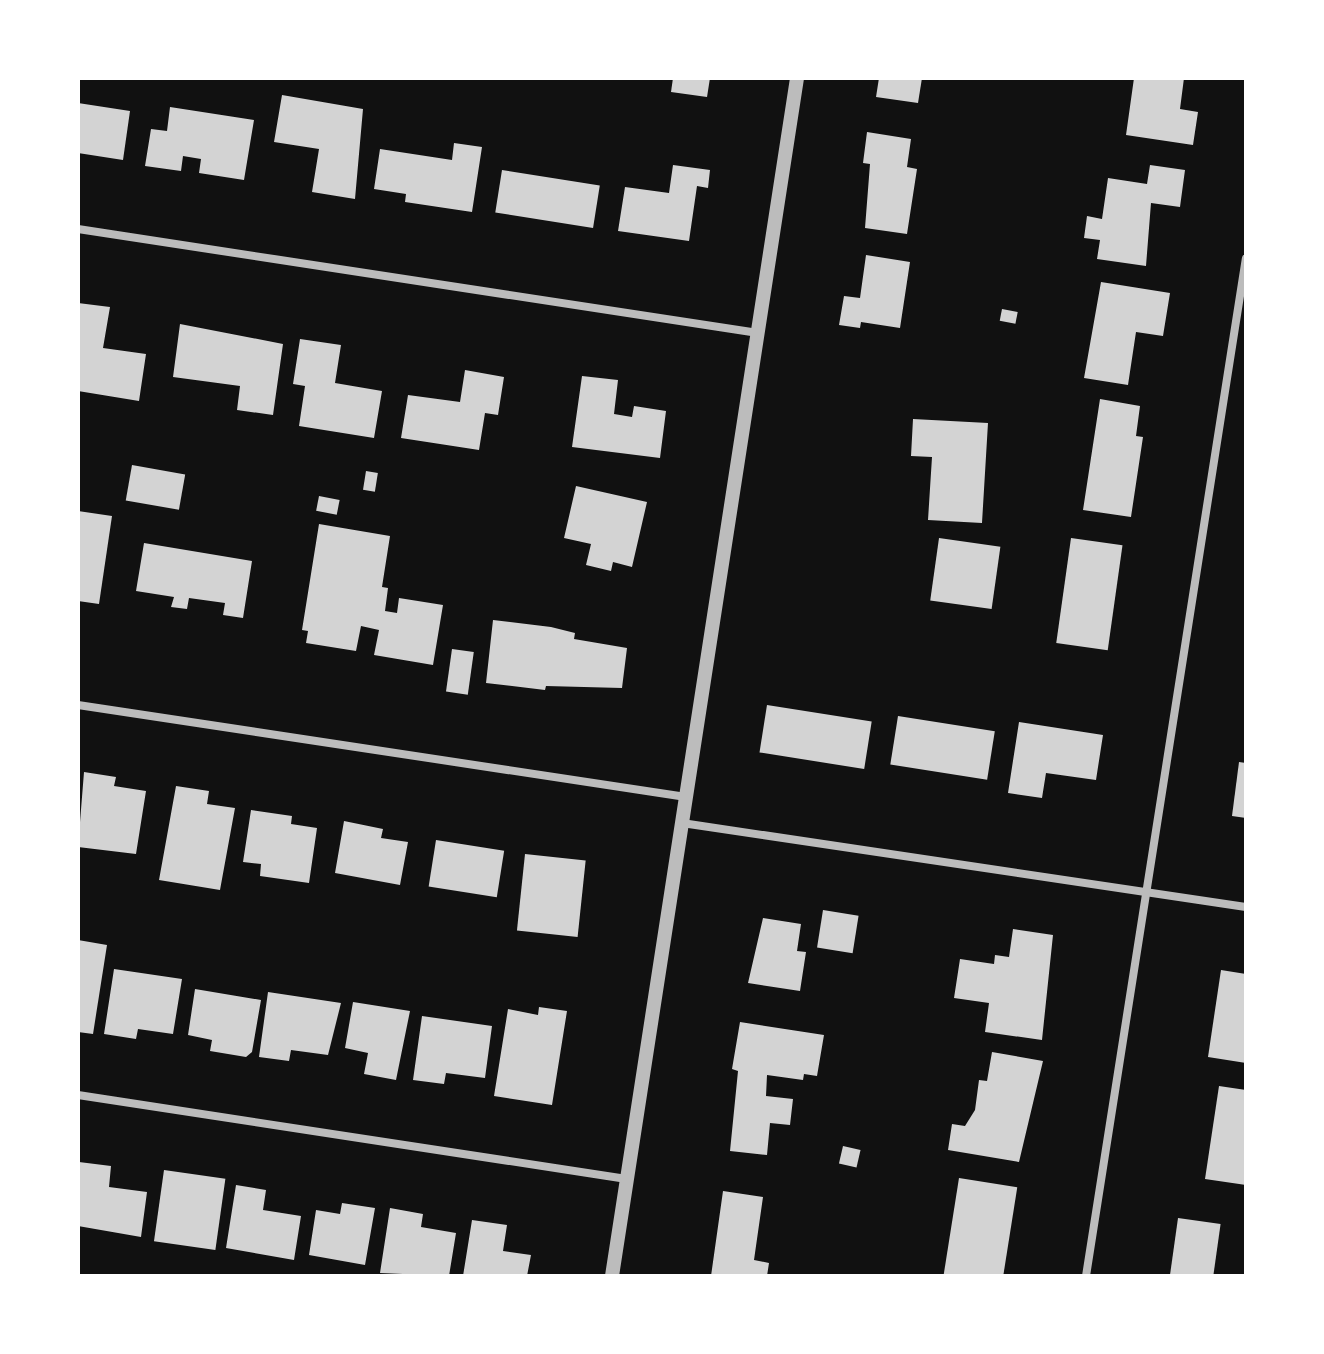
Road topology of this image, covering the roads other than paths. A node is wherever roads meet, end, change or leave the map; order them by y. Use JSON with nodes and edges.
{"nodes":[{"id":1,"x":797,"y":78,"type":"edge"},
{"id":2,"x":78,"y":229,"type":"edge"},
{"id":3,"x":1246,"y":258,"type":"edge"},
{"id":4,"x":758,"y":333,"type":"junction"},
{"id":5,"x":78,"y":705,"type":"edge"},
{"id":6,"x":686,"y":797,"type":"junction"},
{"id":7,"x":682,"y":823,"type":"junction"},
{"id":8,"x":1144,"y":890,"type":"junction"},
{"id":9,"x":1246,"y":907,"type":"edge"},
{"id":10,"x":78,"y":1095,"type":"edge"},
{"id":11,"x":627,"y":1179,"type":"junction"},
{"id":12,"x":612,"y":1276,"type":"edge"},
{"id":13,"x":1086,"y":1276,"type":"edge"}],
"edges":[{"from":1,"to":4,"type":"street"},
{"from":2,"to":4,"type":"street"},
{"from":3,"to":8,"type":"street"},
{"from":4,"to":6,"type":"street"},
{"from":5,"to":6,"type":"street"},
{"from":6,"to":7,"type":"street"},
{"from":7,"to":8,"type":"street"},
{"from":7,"to":11,"type":"street"},
{"from":8,"to":9,"type":"street"},
{"from":8,"to":13,"type":"street"},
{"from":10,"to":11,"type":"street"},
{"from":11,"to":12,"type":"street"}]}
